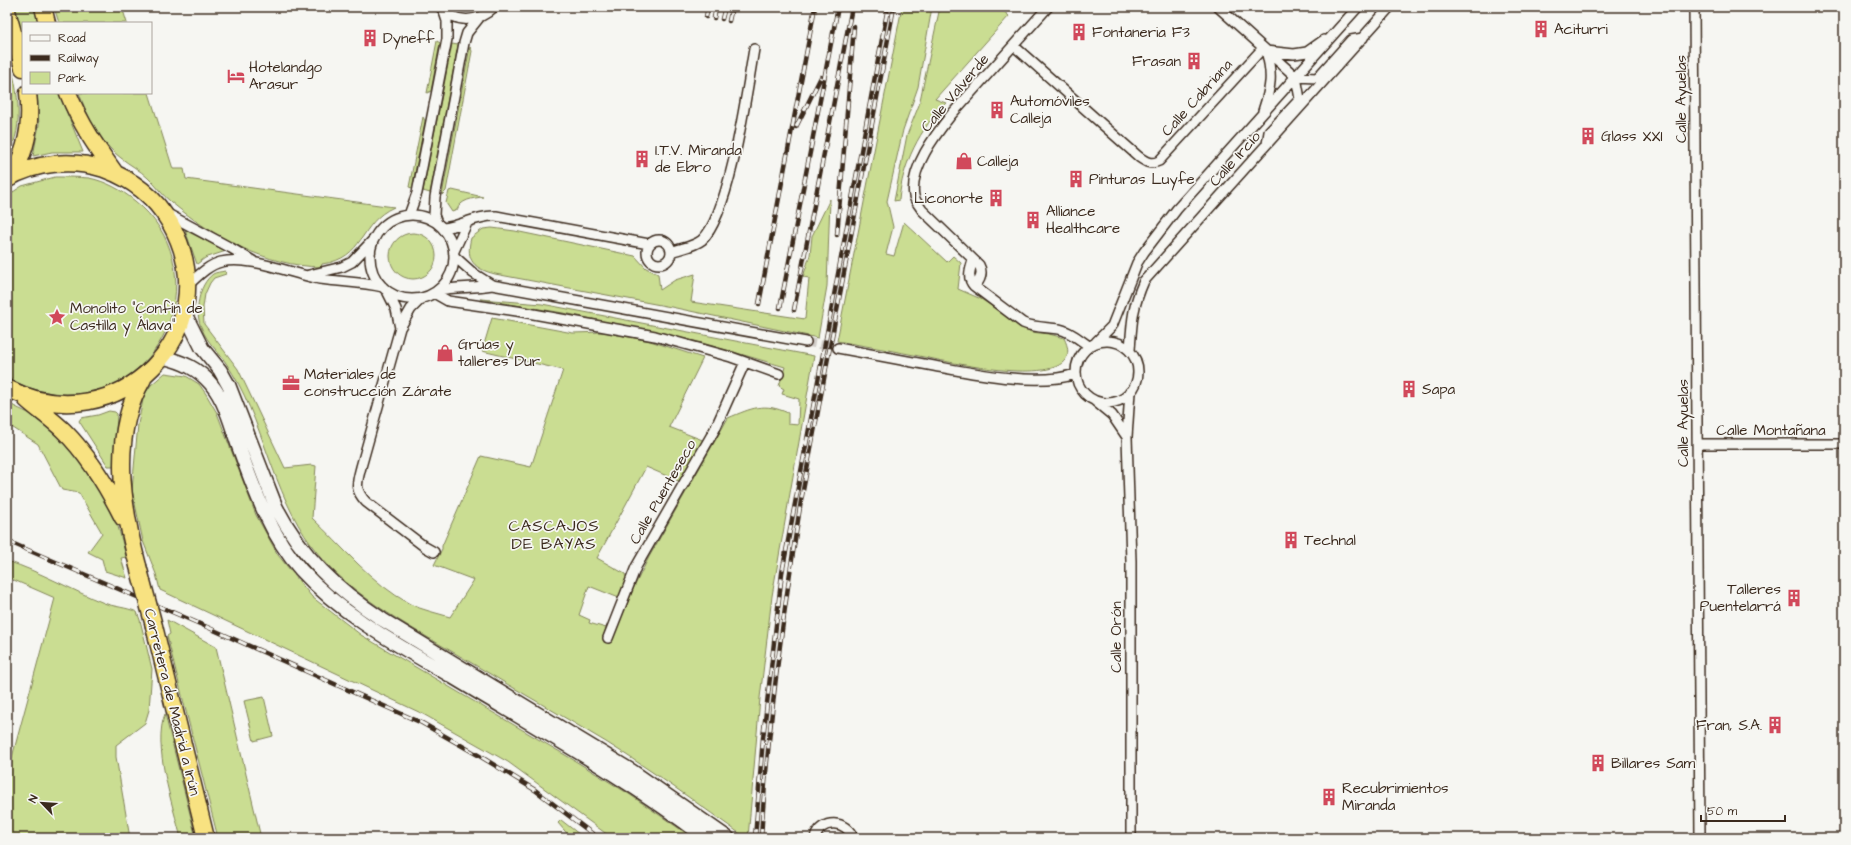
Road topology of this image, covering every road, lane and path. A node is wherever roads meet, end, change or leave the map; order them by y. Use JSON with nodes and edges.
{"nodes":[{"id":1,"x":43,"y":7,"type":"edge"},
{"id":2,"x":494,"y":7,"type":"edge"},
{"id":3,"x":1048,"y":7,"type":"edge"},
{"id":4,"x":1218,"y":7,"type":"edge"},
{"id":5,"x":1358,"y":7,"type":"edge"},
{"id":6,"x":1390,"y":7,"type":"edge"},
{"id":7,"x":1694,"y":7,"type":"edge"},
{"id":8,"x":442,"y":10,"type":"edge"},
{"id":9,"x":7,"y":11,"type":"edge"},
{"id":10,"x":479,"y":18,"type":"junction"},
{"id":11,"x":47,"y":22,"type":"edge"},
{"id":12,"x":1334,"y":34,"type":"junction"},
{"id":13,"x":1362,"y":38,"type":"junction"},
{"id":14,"x":1014,"y":46,"type":"junction"},
{"id":15,"x":754,"y":49,"type":"dead end"},
{"id":16,"x":1265,"y":49,"type":"junction"},
{"id":17,"x":22,"y":64,"type":"edge"},
{"id":18,"x":1296,"y":77,"type":"junction"},
{"id":19,"x":28,"y":94,"type":"edge"},
{"id":20,"x":68,"y":94,"type":"edge"},
{"id":21,"x":1261,"y":115,"type":"junction"},
{"id":22,"x":1267,"y":145,"type":"junction"},
{"id":23,"x":115,"y":173,"type":"junction"},
{"id":24,"x":9,"y":179,"type":"edge"},
{"id":25,"x":164,"y":212,"type":"junction"},
{"id":26,"x":409,"y":215,"type":"junction"},
{"id":27,"x":467,"y":223,"type":"junction"},
{"id":28,"x":440,"y":225,"type":"junction"},
{"id":29,"x":374,"y":239,"type":"junction"},
{"id":30,"x":636,"y":243,"type":"junction"},
{"id":31,"x":649,"y":244,"type":"junction"},
{"id":32,"x":673,"y":250,"type":"junction"},
{"id":33,"x":454,"y":254,"type":"junction"},
{"id":34,"x":647,"y":254,"type":"junction"},
{"id":35,"x":256,"y":263,"type":"junction"},
{"id":36,"x":309,"y":275,"type":"junction"},
{"id":37,"x":492,"y":285,"type":"junction"},
{"id":38,"x":187,"y":286,"type":"junction"},
{"id":39,"x":385,"y":289,"type":"junction"},
{"id":40,"x":436,"y":291,"type":"junction"},
{"id":41,"x":422,"y":298,"type":"junction"},
{"id":42,"x":184,"y":312,"type":"junction"},
{"id":43,"x":400,"y":328,"type":"junction"},
{"id":44,"x":806,"y":342,"type":"tunnel mouth"},
{"id":45,"x":1093,"y":344,"type":"junction"},
{"id":46,"x":838,"y":348,"type":"tunnel mouth"},
{"id":47,"x":1130,"y":350,"type":"junction"},
{"id":48,"x":162,"y":357,"type":"junction"},
{"id":49,"x":745,"y":362,"type":"junction"},
{"id":50,"x":779,"y":374,"type":"dead end"},
{"id":51,"x":1075,"y":374,"type":"junction"},
{"id":52,"x":146,"y":375,"type":"junction"},
{"id":53,"x":7,"y":388,"type":"edge"},
{"id":54,"x":1130,"y":392,"type":"junction"},
{"id":55,"x":22,"y":396,"type":"junction"},
{"id":56,"x":1093,"y":400,"type":"junction"},
{"id":57,"x":1127,"y":437,"type":"junction"},
{"id":58,"x":1697,"y":444,"type":"junction"},
{"id":59,"x":1844,"y":444,"type":"edge"},
{"id":60,"x":129,"y":530,"type":"junction"},
{"id":61,"x":434,"y":552,"type":"dead end"},
{"id":62,"x":608,"y":638,"type":"dead end"},
{"id":63,"x":206,"y":838,"type":"edge"},
{"id":64,"x":706,"y":838,"type":"edge"},
{"id":65,"x":728,"y":838,"type":"edge"},
{"id":66,"x":815,"y":838,"type":"edge"},
{"id":67,"x":853,"y":838,"type":"edge"},
{"id":68,"x":1132,"y":838,"type":"edge"},
{"id":69,"x":1700,"y":838,"type":"edge"}],
"edges":[{"from":1,"to":11,"type":"highway"},
{"from":2,"to":10,"type":"street"},
{"from":3,"to":14,"type":"street","name":"Calle Valverde"},
{"from":4,"to":16,"type":"street"},
{"from":5,"to":12,"type":"street","name":"Calle Ircio"},
{"from":6,"to":13,"type":"street","name":"Calle Ircio"},
{"from":7,"to":58,"type":"street","name":"Calle Ayuelas"},
{"from":8,"to":10,"type":"street"},
{"from":8,"to":26,"type":"street"},
{"from":9,"to":17,"type":"highway"},
{"from":10,"to":28,"type":"street"},
{"from":12,"to":16,"type":"street"},
{"from":12,"to":18,"type":"street","name":"Calle Ircio"},
{"from":13,"to":18,"type":"street","name":"Calle Ircio"},
{"from":13,"to":22,"type":"street","name":"Calle Ircio"},
{"from":14,"to":16,"type":"street","name":"Calle Cabriana"},
{"from":14,"to":45,"type":"street","name":"Calle Valverde"},
{"from":15,"to":32,"type":"street"},
{"from":16,"to":18,"type":"street"},
{"from":16,"to":21,"type":"street"},
{"from":18,"to":21,"type":"street","name":"Calle Ircio"},
{"from":18,"to":22,"type":"street"},
{"from":19,"to":24,"type":"highway"},
{"from":20,"to":23,"type":"highway"},
{"from":21,"to":45,"type":"street","name":"Calle Ircio"},
{"from":22,"to":47,"type":"street","name":"Calle Ircio"},
{"from":23,"to":24,"type":"highway"},
{"from":23,"to":25,"type":"highway"},
{"from":25,"to":35,"type":"street"},
{"from":25,"to":38,"type":"highway"},
{"from":26,"to":28,"type":"street"},
{"from":26,"to":29,"type":"street"},
{"from":27,"to":28,"type":"street"},
{"from":27,"to":30,"type":"street"},
{"from":27,"to":33,"type":"street"},
{"from":28,"to":33,"type":"street"},
{"from":29,"to":36,"type":"street"},
{"from":29,"to":39,"type":"street"},
{"from":30,"to":31,"type":"street"},
{"from":30,"to":34,"type":"street"},
{"from":31,"to":32,"type":"street"},
{"from":31,"to":34,"type":"street"},
{"from":32,"to":34,"type":"street"},
{"from":33,"to":37,"type":"street"},
{"from":33,"to":40,"type":"street"},
{"from":35,"to":36,"type":"street"},
{"from":35,"to":38,"type":"street"},
{"from":36,"to":39,"type":"street"},
{"from":37,"to":40,"type":"street"},
{"from":37,"to":44,"type":"street"},
{"from":38,"to":42,"type":"highway"},
{"from":39,"to":41,"type":"street"},
{"from":39,"to":43,"type":"street"},
{"from":40,"to":41,"type":"street"},
{"from":40,"to":49,"type":"street"},
{"from":41,"to":43,"type":"street"},
{"from":42,"to":48,"type":"highway"},
{"from":42,"to":65,"type":"street"},
{"from":43,"to":61,"type":"street"},
{"from":45,"to":47,"type":"street"},
{"from":45,"to":51,"type":"street"},
{"from":46,"to":51,"type":"street"},
{"from":47,"to":54,"type":"street"},
{"from":48,"to":52,"type":"highway"},
{"from":48,"to":64,"type":"street"},
{"from":49,"to":50,"type":"street"},
{"from":49,"to":62,"type":"street","name":"Calle Puenteseco"},
{"from":51,"to":56,"type":"street"},
{"from":52,"to":55,"type":"highway"},
{"from":52,"to":60,"type":"highway"},
{"from":53,"to":55,"type":"highway"},
{"from":54,"to":56,"type":"street"},
{"from":54,"to":57,"type":"street","name":"Calle Orón"},
{"from":55,"to":60,"type":"highway"},
{"from":56,"to":57,"type":"street"},
{"from":57,"to":68,"type":"street","name":"Calle Orón"},
{"from":58,"to":59,"type":"street","name":"Calle Montañana"},
{"from":58,"to":69,"type":"street","name":"Calle Ayuelas"},
{"from":60,"to":63,"type":"highway","name":"Carretera de Madrid a Irún","bridge":true},
{"from":66,"to":67,"type":"street"}]}
